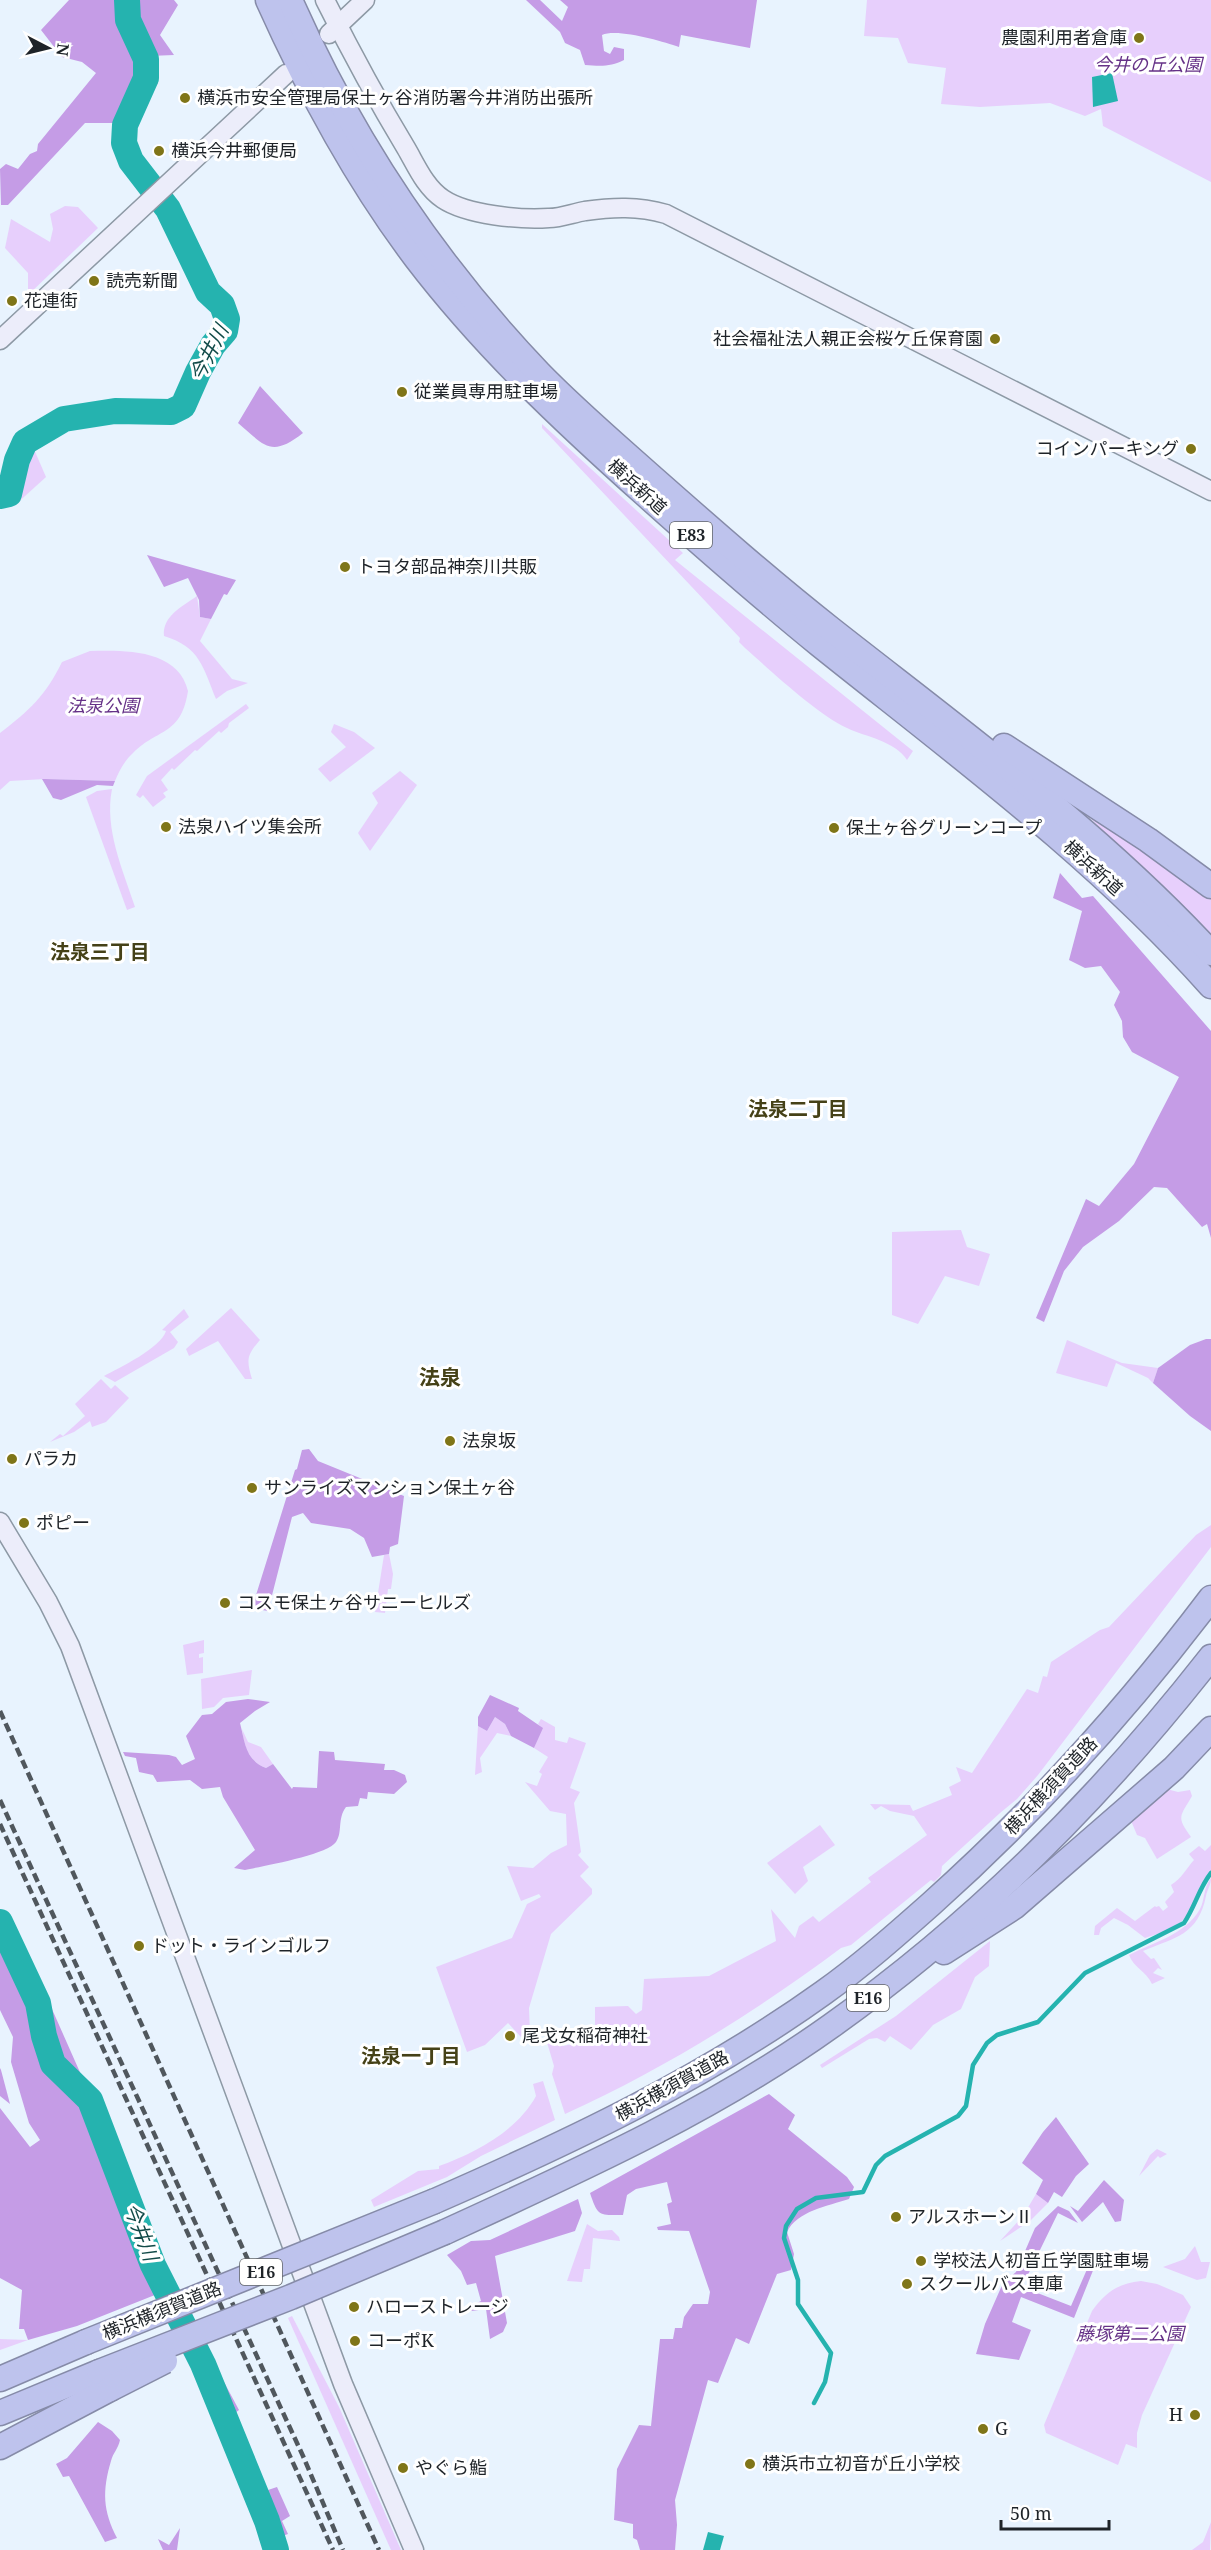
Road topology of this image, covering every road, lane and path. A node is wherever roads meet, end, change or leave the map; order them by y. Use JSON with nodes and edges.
{"nodes":[{"id":1,"x":268,"y":0,"type":"edge"},
{"id":2,"x":290,"y":0,"type":"edge"},
{"id":3,"x":325,"y":0,"type":"edge"},
{"id":4,"x":365,"y":0,"type":"edge"},
{"id":5,"x":333,"y":30,"type":"junction"},
{"id":6,"x":286,"y":74,"type":"dead end"},
{"id":7,"x":0,"y":340,"type":"edge"},
{"id":8,"x":1211,"y":491,"type":"edge"},
{"id":9,"x":828,"y":627,"type":"junction"},
{"id":10,"x":1069,"y":846,"type":"junction"},
{"id":11,"x":1211,"y":886,"type":"edge"},
{"id":12,"x":1211,"y":953,"type":"edge"},
{"id":13,"x":1211,"y":986,"type":"edge"},
{"id":14,"x":1211,"y":1001,"type":"edge"},
{"id":15,"x":0,"y":1522,"type":"edge"},
{"id":16,"x":1211,"y":1584,"type":"edge"},
{"id":17,"x":1211,"y":1598,"type":"edge"},
{"id":18,"x":1211,"y":1657,"type":"edge"},
{"id":19,"x":1144,"y":1681,"type":"junction"},
{"id":20,"x":1211,"y":1729,"type":"edge"},
{"id":21,"x":1211,"y":1745,"type":"edge"},
{"id":22,"x":1174,"y":1768,"type":"junction"},
{"id":23,"x":900,"y":1973,"type":"junction"},
{"id":24,"x":0,"y":2379,"type":"edge"},
{"id":25,"x":104,"y":2380,"type":"junction"},
{"id":26,"x":0,"y":2413,"type":"edge"},
{"id":27,"x":0,"y":2447,"type":"edge"},
{"id":28,"x":414,"y":2550,"type":"edge"}],
"edges":[{"from":1,"to":10,"type":"highway","name":"横浜新道","number":"E83"},
{"from":2,"to":9,"type":"highway","name":"横浜新道","number":"E83"},
{"from":3,"to":5,"type":"street"},
{"from":4,"to":5,"type":"street"},
{"from":5,"to":8,"type":"street"},
{"from":6,"to":7,"type":"street"},
{"from":9,"to":11,"type":"highway"},
{"from":9,"to":12,"type":"highway","name":"横浜新道","number":"E83"},
{"from":10,"to":13,"type":"highway","name":"横浜新道","number":"E83"},
{"from":10,"to":14,"type":"highway"},
{"from":15,"to":28,"type":"street"},
{"from":16,"to":19,"type":"highway"},
{"from":17,"to":19,"type":"highway","name":"横浜横須賀道路","number":"E16"},
{"from":18,"to":23,"type":"highway","name":"横浜横須賀道路","number":"E16"},
{"from":19,"to":24,"type":"highway","name":"横浜横須賀道路","number":"E16","bridge":true},
{"from":20,"to":22,"type":"highway"},
{"from":21,"to":22,"type":"highway"},
{"from":22,"to":23,"type":"highway"},
{"from":23,"to":25,"type":"highway","name":"横浜横須賀道路","number":"E16","bridge":true},
{"from":25,"to":26,"type":"highway","name":"横浜横須賀道路","number":"E16"},
{"from":25,"to":27,"type":"highway"}]}
